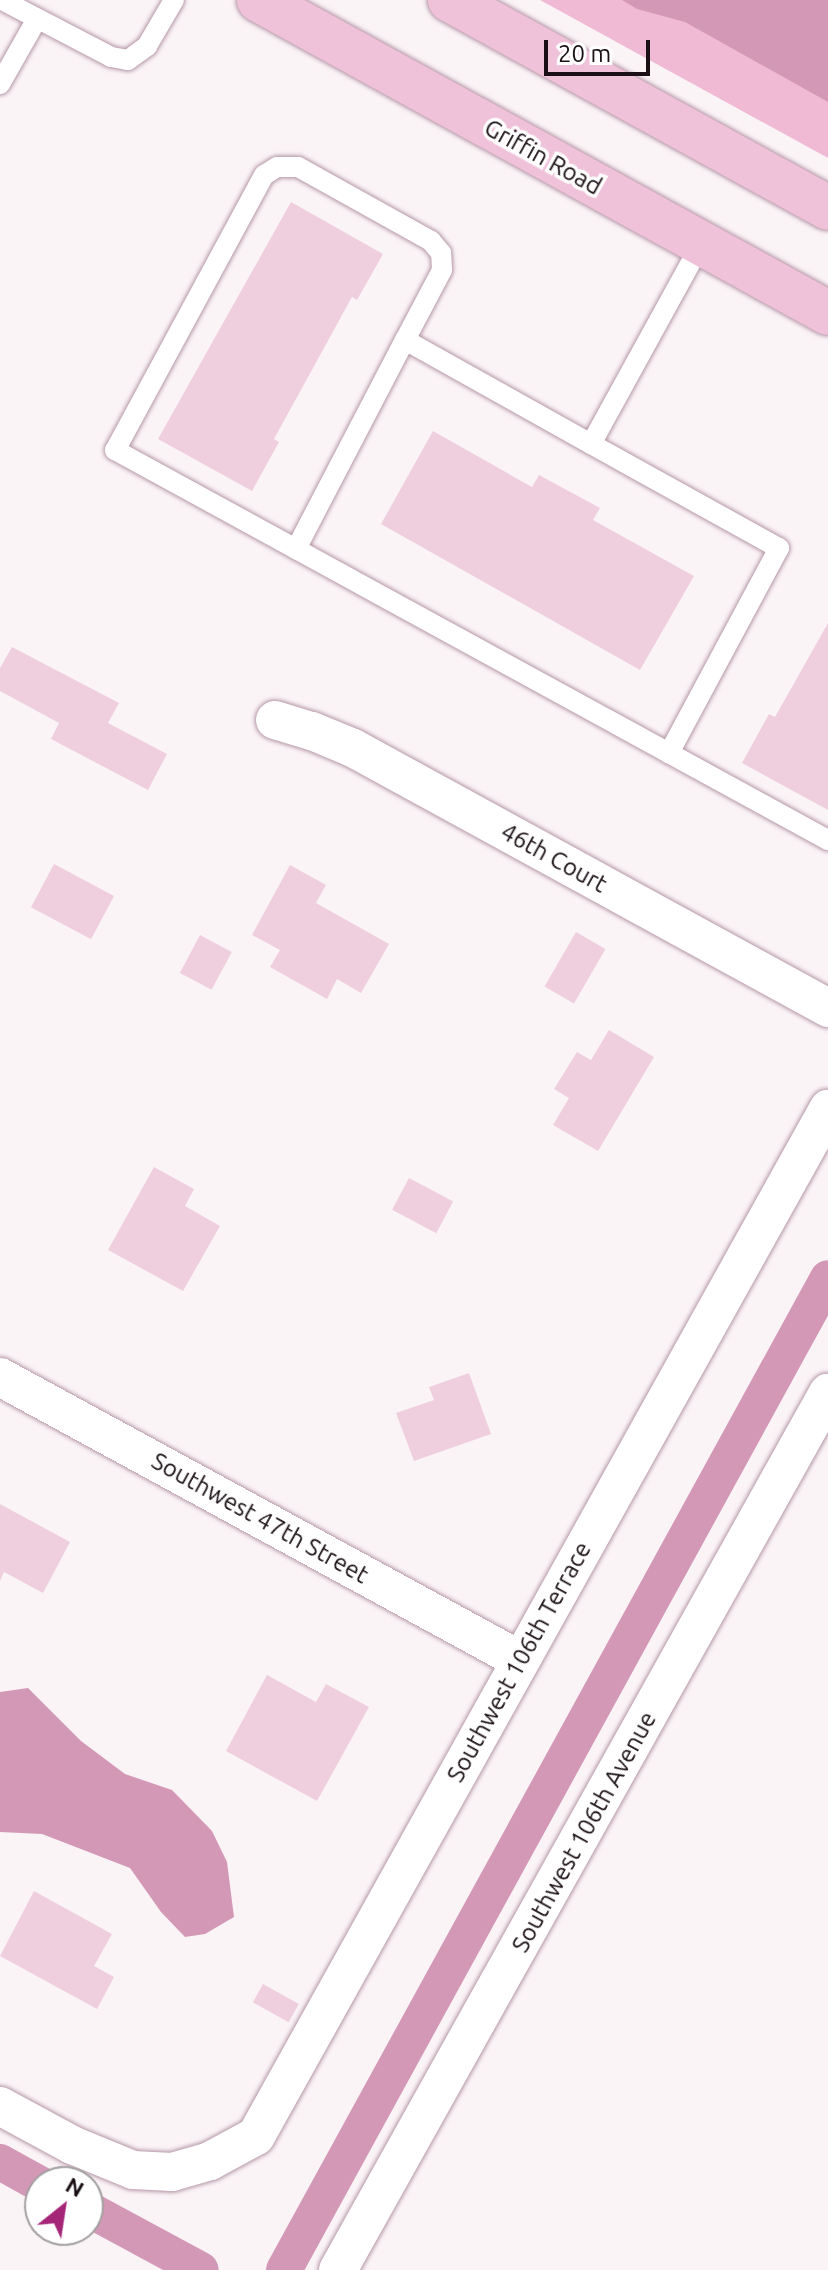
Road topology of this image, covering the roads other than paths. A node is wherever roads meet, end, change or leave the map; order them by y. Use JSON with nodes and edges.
{"nodes":[{"id":1,"x":2,"y":0,"type":"edge"},
{"id":2,"x":174,"y":0,"type":"edge"},
{"id":3,"x":259,"y":0,"type":"edge"},
{"id":4,"x":450,"y":0,"type":"edge"},
{"id":5,"x":37,"y":19,"type":"junction"},
{"id":6,"x":0,"y":84,"type":"edge"},
{"id":7,"x":828,"y":208,"type":"edge"},
{"id":8,"x":701,"y":244,"type":"junction"},
{"id":9,"x":828,"y":313,"type":"edge"},
{"id":10,"x":405,"y":340,"type":"junction"},
{"id":11,"x":591,"y":444,"type":"junction"},
{"id":12,"x":296,"y":549,"type":"junction"},
{"id":13,"x":275,"y":720,"type":"dead end"},
{"id":14,"x":669,"y":753,"type":"junction"},
{"id":15,"x":828,"y":840,"type":"edge"},
{"id":16,"x":828,"y":1008,"type":"edge"},
{"id":17,"x":828,"y":1109,"type":"edge"},
{"id":18,"x":0,"y":1377,"type":"edge"},
{"id":19,"x":828,"y":1393,"type":"edge"},
{"id":20,"x":520,"y":1660,"type":"junction"},
{"id":21,"x":0,"y":2106,"type":"edge"},
{"id":22,"x":338,"y":2270,"type":"edge"}],
"edges":[{"from":1,"to":5,"type":"lane"},
{"from":2,"to":5,"type":"lane"},
{"from":3,"to":8,"type":"main road","name":"Griffin Road"},
{"from":4,"to":7,"type":"main road"},
{"from":5,"to":6,"type":"lane"},
{"from":8,"to":9,"type":"main road","name":"Griffin Road"},
{"from":8,"to":11,"type":"lane"},
{"from":10,"to":11,"type":"lane"},
{"from":10,"to":12,"type":"lane"},
{"from":10,"to":12,"type":"lane"},
{"from":11,"to":14,"type":"lane"},
{"from":12,"to":14,"type":"lane"},
{"from":13,"to":16,"type":"street","name":"46th Court"},
{"from":14,"to":15,"type":"lane"},
{"from":17,"to":20,"type":"street","name":"Southwest 106th Terrace"},
{"from":18,"to":20,"type":"street","name":"Southwest 47th Street"},
{"from":19,"to":22,"type":"street","name":"Southwest 106th Avenue"},
{"from":20,"to":21,"type":"street","name":"Southwest 106th Terrace"}]}
